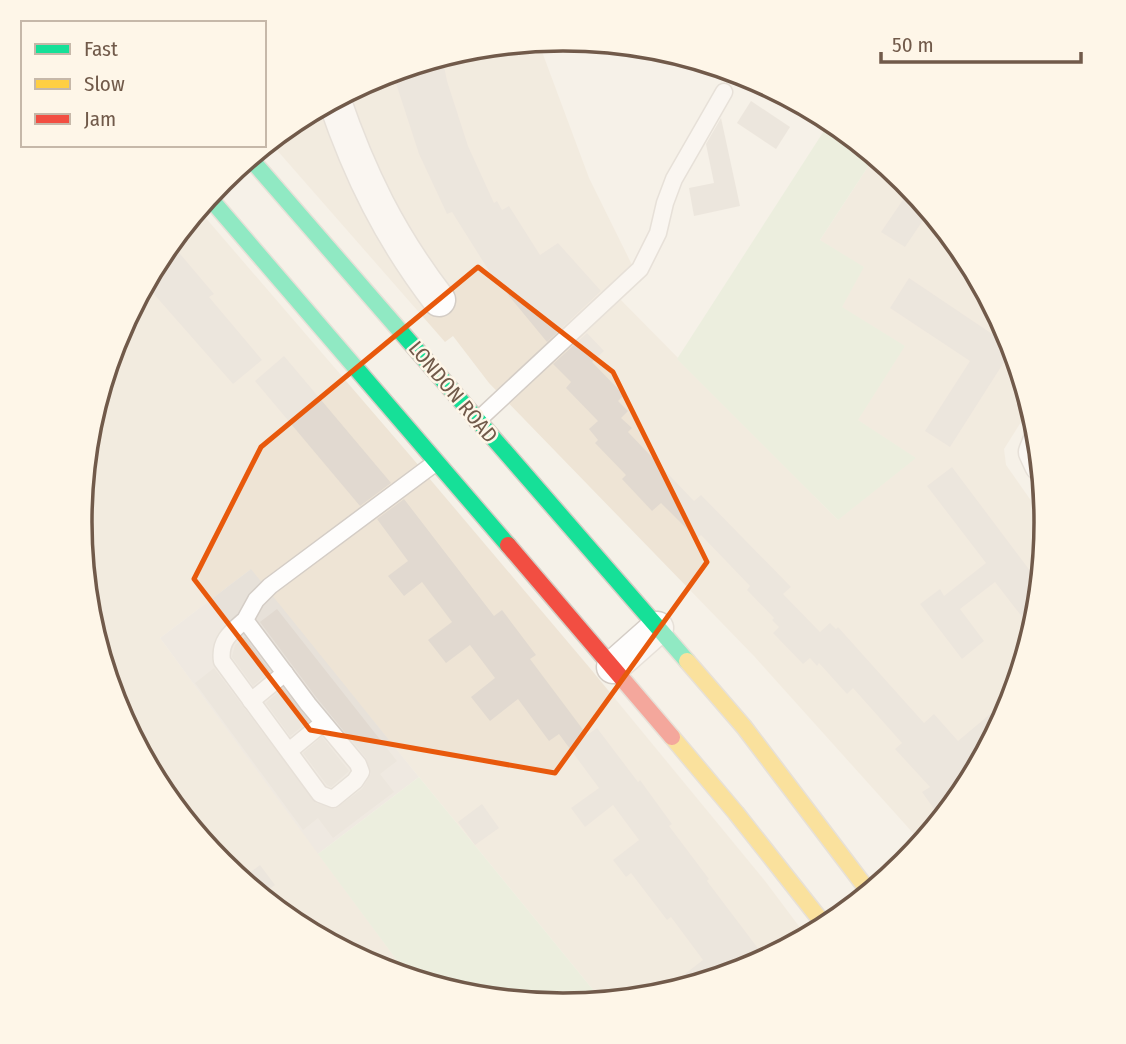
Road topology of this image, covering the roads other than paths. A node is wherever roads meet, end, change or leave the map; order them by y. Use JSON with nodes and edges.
{"nodes":[{"id":1,"x":724,"y":92,"type":"dead end"},
{"id":2,"x":337,"y":109,"type":"edge"},
{"id":3,"x":256,"y":165,"type":"edge"},
{"id":4,"x":215,"y":204,"type":"edge"},
{"id":5,"x":439,"y":300,"type":"dead end"},
{"id":6,"x":477,"y":421,"type":"junction"},
{"id":7,"x":435,"y":463,"type":"junction"},
{"id":8,"x":245,"y":620,"type":"junction"},
{"id":9,"x":657,"y":628,"type":"junction"},
{"id":10,"x":613,"y":667,"type":"junction"},
{"id":11,"x":285,"y":673,"type":"junction"},
{"id":12,"x":251,"y":701,"type":"junction"},
{"id":13,"x":323,"y":723,"type":"junction"},
{"id":14,"x":289,"y":751,"type":"junction"},
{"id":15,"x":864,"y":885,"type":"edge"},
{"id":16,"x":819,"y":918,"type":"edge"}],
"edges":[{"from":1,"to":6,"type":"lane"},
{"from":2,"to":5,"type":"street"},
{"from":3,"to":6,"type":"main road","name":"LONDON ROAD"},
{"from":4,"to":7,"type":"main road"},
{"from":6,"to":9,"type":"main road","name":"LONDON ROAD"},
{"from":7,"to":8,"type":"lane"},
{"from":7,"to":10,"type":"main road"},
{"from":8,"to":11,"type":"lane"},
{"from":8,"to":12,"type":"lane"},
{"from":9,"to":10,"type":"street"},
{"from":9,"to":15,"type":"main road","name":"LONDON ROAD"},
{"from":10,"to":16,"type":"main road"},
{"from":11,"to":12,"type":"lane"},
{"from":11,"to":13,"type":"lane"},
{"from":12,"to":14,"type":"lane"},
{"from":13,"to":14,"type":"lane"},
{"from":13,"to":14,"type":"lane"}]}
